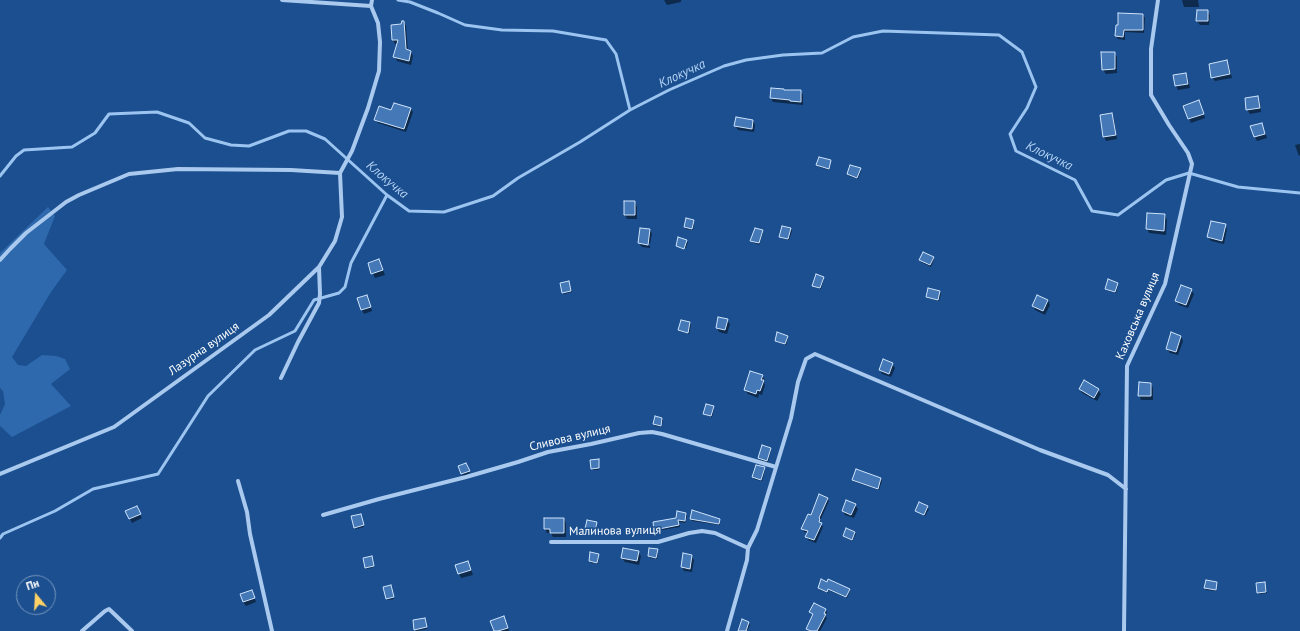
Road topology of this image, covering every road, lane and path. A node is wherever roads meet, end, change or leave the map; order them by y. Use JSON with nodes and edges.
{"nodes":[{"id":1,"x":282,"y":0,"type":"edge"},
{"id":2,"x":372,"y":0,"type":"edge"},
{"id":3,"x":1158,"y":0,"type":"edge"},
{"id":4,"x":371,"y":6,"type":"junction"},
{"id":5,"x":340,"y":173,"type":"junction"},
{"id":6,"x":0,"y":260,"type":"edge"},
{"id":7,"x":319,"y":267,"type":"junction"},
{"id":8,"x":281,"y":378,"type":"dead end"},
{"id":9,"x":776,"y":467,"type":"junction"},
{"id":10,"x":0,"y":474,"type":"edge"},
{"id":11,"x":238,"y":481,"type":"dead end"},
{"id":12,"x":1126,"y":489,"type":"junction"},
{"id":13,"x":323,"y":515,"type":"dead end"},
{"id":14,"x":551,"y":542,"type":"dead end"},
{"id":15,"x":748,"y":548,"type":"junction"},
{"id":16,"x":82,"y":631,"type":"edge"},
{"id":17,"x":132,"y":631,"type":"edge"},
{"id":18,"x":272,"y":631,"type":"edge"},
{"id":19,"x":727,"y":631,"type":"edge"},
{"id":20,"x":1124,"y":631,"type":"edge"}],
"edges":[{"from":1,"to":4,"type":"street"},
{"from":2,"to":4,"type":"street"},
{"from":3,"to":12,"type":"street","name":"Каховська вулиця"},
{"from":4,"to":5,"type":"street","name":"Лазурна вулиця"},
{"from":5,"to":6,"type":"street"},
{"from":5,"to":7,"type":"street","name":"Лазурна вулиця"},
{"from":7,"to":8,"type":"street"},
{"from":7,"to":10,"type":"street","name":"Лазурна вулиця"},
{"from":9,"to":12,"type":"street"},
{"from":9,"to":13,"type":"street","name":"Сливова вулиця"},
{"from":9,"to":15,"type":"street"},
{"from":11,"to":18,"type":"street"},
{"from":12,"to":20,"type":"street","name":"Каховська вулиця"},
{"from":14,"to":15,"type":"street","name":"Малинова вулиця"},
{"from":15,"to":19,"type":"street"},
{"from":16,"to":17,"type":"street"}]}
